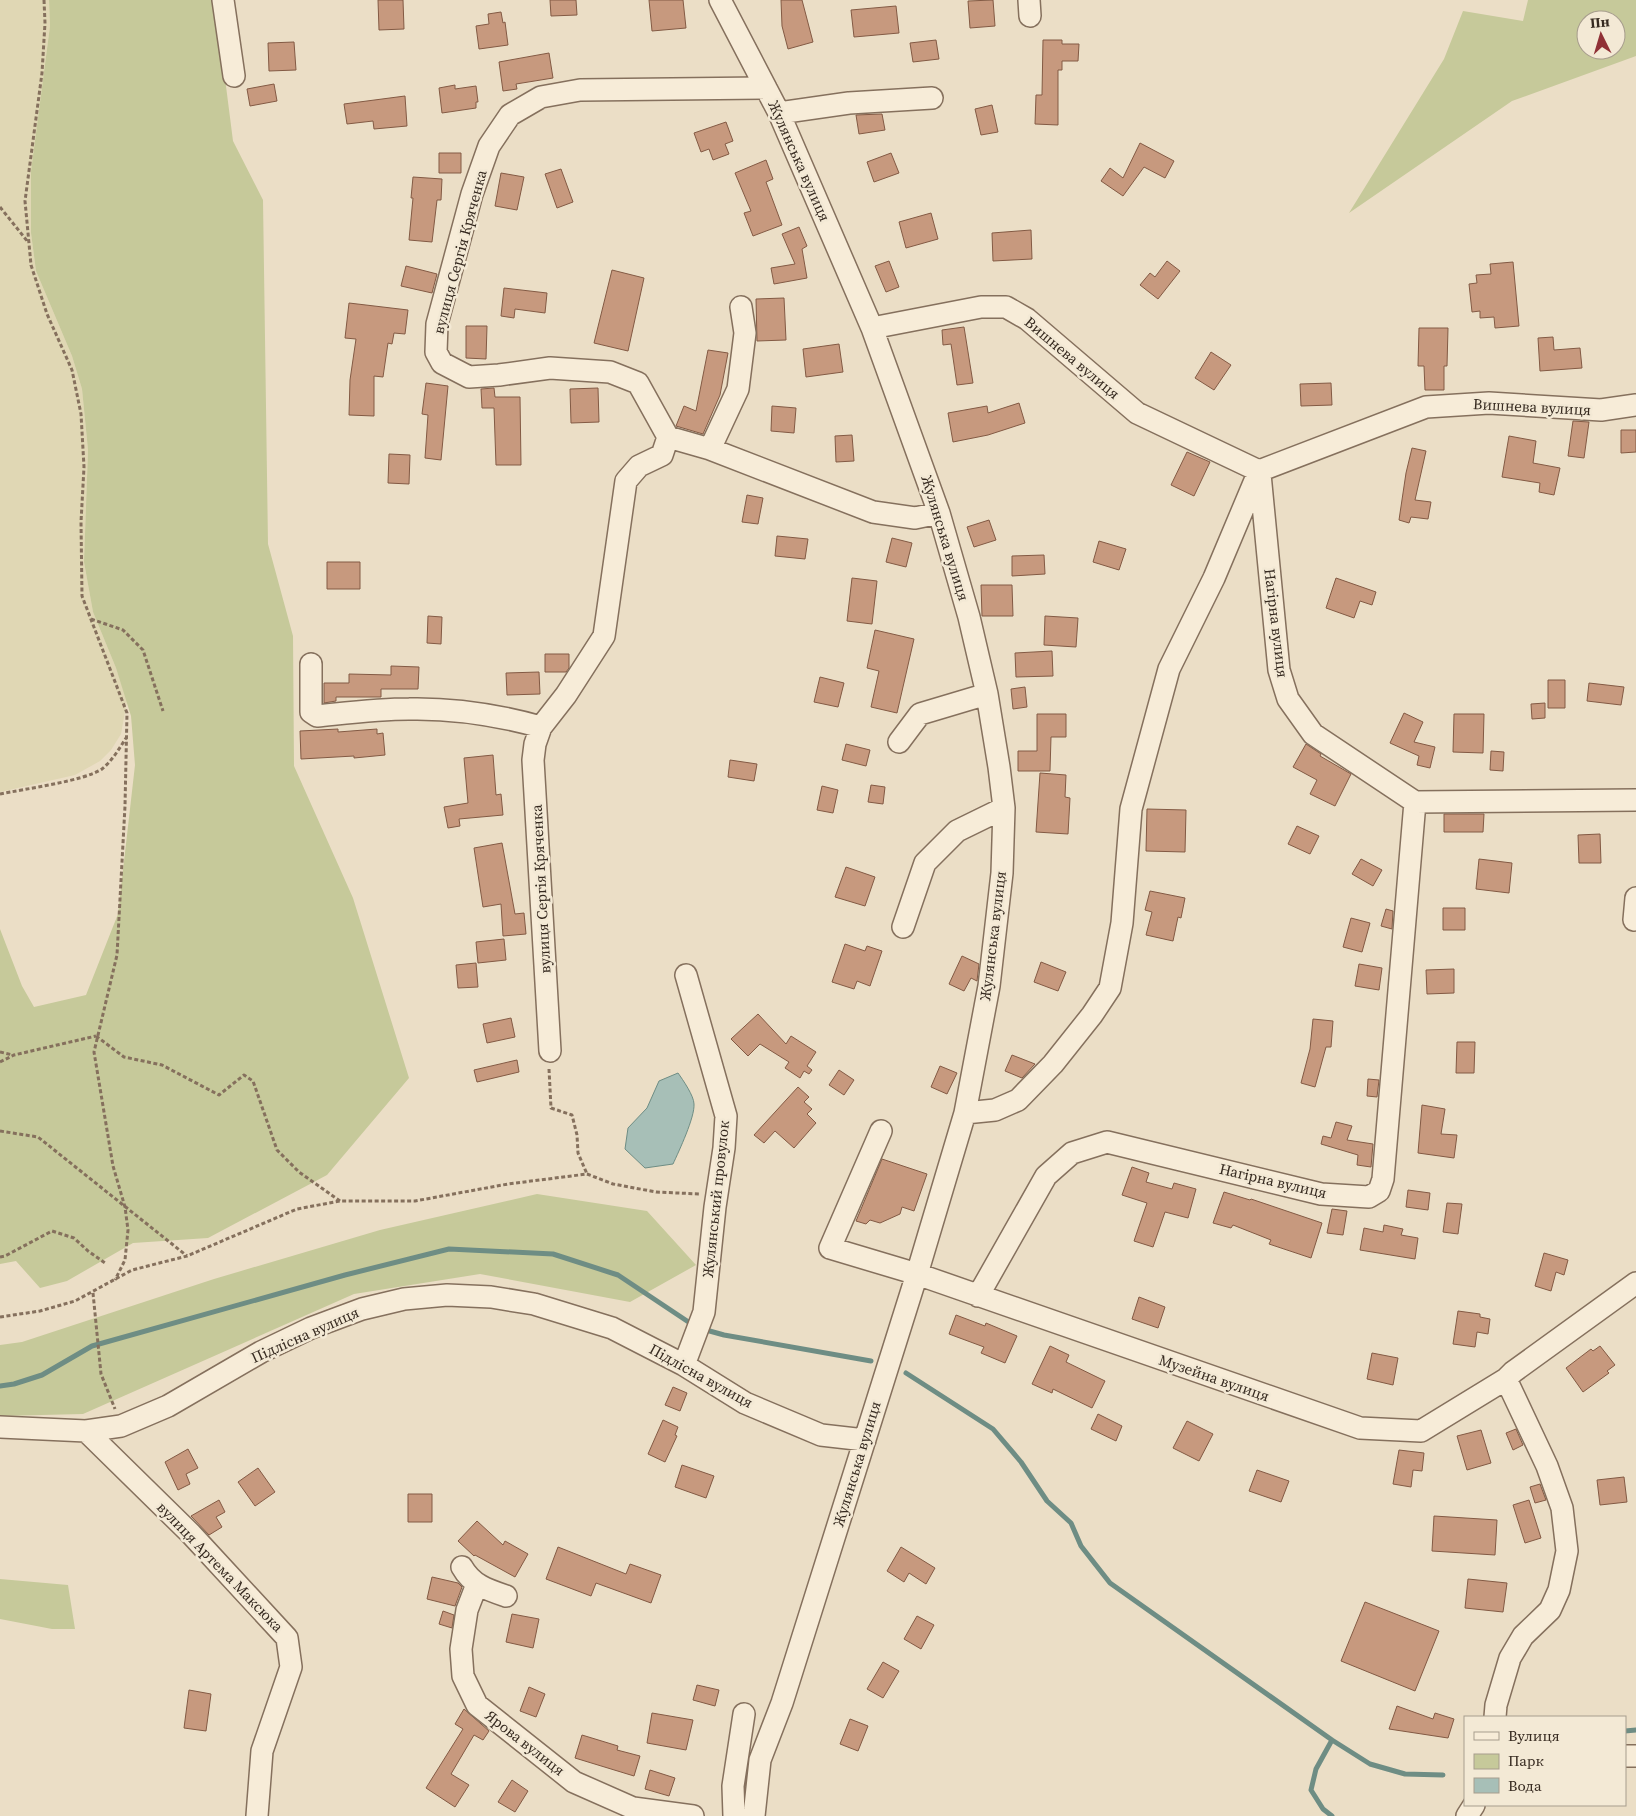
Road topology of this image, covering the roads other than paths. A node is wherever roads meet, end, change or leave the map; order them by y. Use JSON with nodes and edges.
{"nodes":[{"id":1,"x":223,"y":0,"type":"edge"},
{"id":2,"x":720,"y":0,"type":"edge"},
{"id":3,"x":234,"y":76,"type":"dead end"},
{"id":4,"x":766,"y":88,"type":"junction"},
{"id":5,"x":932,"y":98,"type":"dead end"},
{"id":6,"x":779,"y":113,"type":"junction"},
{"id":7,"x":741,"y":307,"type":"dead end"},
{"id":8,"x":872,"y":328,"type":"junction"},
{"id":9,"x":1636,"y":405,"type":"edge"},
{"id":10,"x":668,"y":437,"type":"junction"},
{"id":11,"x":710,"y":449,"type":"junction"},
{"id":12,"x":1259,"y":471,"type":"junction"},
{"id":13,"x":939,"y":513,"type":"junction"},
{"id":14,"x":311,"y":664,"type":"dead end"},
{"id":15,"x":987,"y":694,"type":"junction"},
{"id":16,"x":541,"y":727,"type":"junction"},
{"id":17,"x":899,"y":742,"type":"dead end"},
{"id":18,"x":1636,"y":800,"type":"edge"},
{"id":19,"x":1415,"y":802,"type":"junction"},
{"id":20,"x":1004,"y":808,"type":"junction"},
{"id":21,"x":1636,"y":898,"type":"edge"},
{"id":22,"x":1634,"y":920,"type":"dead end"},
{"id":23,"x":903,"y":927,"type":"dead end"},
{"id":24,"x":686,"y":974,"type":"dead end"},
{"id":25,"x":550,"y":1051,"type":"road end"},
{"id":26,"x":965,"y":1113,"type":"junction"},
{"id":27,"x":881,"y":1131,"type":"dead end"},
{"id":28,"x":916,"y":1274,"type":"junction"},
{"id":29,"x":1636,"y":1282,"type":"edge"},
{"id":30,"x":978,"y":1296,"type":"junction"},
{"id":31,"x":684,"y":1364,"type":"junction"},
{"id":32,"x":1506,"y":1379,"type":"junction"},
{"id":33,"x":0,"y":1427,"type":"edge"},
{"id":34,"x":86,"y":1431,"type":"junction"},
{"id":35,"x":864,"y":1440,"type":"junction"},
{"id":36,"x":462,"y":1568,"type":"dead end"},
{"id":37,"x":478,"y":1584,"type":"junction"},
{"id":38,"x":506,"y":1596,"type":"dead end"},
{"id":39,"x":744,"y":1714,"type":"dead end"},
{"id":40,"x":1495,"y":1716,"type":"edge"},
{"id":41,"x":257,"y":1816,"type":"edge"},
{"id":42,"x":693,"y":1816,"type":"edge"},
{"id":43,"x":734,"y":1816,"type":"edge"},
{"id":44,"x":754,"y":1816,"type":"edge"}],
"edges":[{"from":1,"to":3,"type":"street"},
{"from":2,"to":4,"type":"street","name":"Жулянська вулиця"},
{"from":4,"to":6,"type":"street","name":"Жулянська вулиця"},
{"from":4,"to":10,"type":"street","name":"вулиця Сергія Кряченка"},
{"from":5,"to":6,"type":"street"},
{"from":6,"to":8,"type":"street","name":"Жулянська вулиця"},
{"from":7,"to":11,"type":"street"},
{"from":8,"to":12,"type":"street","name":"Вишнева вулиця"},
{"from":8,"to":13,"type":"street","name":"Жулянська вулиця"},
{"from":9,"to":12,"type":"street","name":"Вишнева вулиця"},
{"from":10,"to":11,"type":"street"},
{"from":10,"to":16,"type":"street","name":"вулиця Сергія Кряченка"},
{"from":11,"to":13,"type":"street"},
{"from":12,"to":19,"type":"street","name":"Нагірна вулиця"},
{"from":12,"to":26,"type":"street"},
{"from":13,"to":15,"type":"street","name":"Жулянська вулиця"},
{"from":14,"to":16,"type":"street"},
{"from":15,"to":17,"type":"street"},
{"from":15,"to":20,"type":"street","name":"Жулянська вулиця"},
{"from":16,"to":25,"type":"street","name":"вулиця Сергія Кряченка"},
{"from":18,"to":19,"type":"street"},
{"from":19,"to":30,"type":"street","name":"Нагірна вулиця"},
{"from":20,"to":23,"type":"street"},
{"from":20,"to":26,"type":"street","name":"Жулянська вулиця"},
{"from":21,"to":22,"type":"street"},
{"from":24,"to":31,"type":"street","name":"Жулянський провулок"},
{"from":26,"to":28,"type":"street","name":"Жулянська вулиця"},
{"from":27,"to":28,"type":"street","name":"Музейна вулиця"},
{"from":28,"to":30,"type":"street","name":"Музейна вулиця"},
{"from":28,"to":35,"type":"street","name":"Жулянська вулиця"},
{"from":29,"to":32,"type":"street","name":"Музейна вулиця"},
{"from":30,"to":32,"type":"street","name":"Музейна вулиця"},
{"from":31,"to":34,"type":"street","name":"Підлісна вулиця"},
{"from":31,"to":35,"type":"street","name":"Підлісна вулиця"},
{"from":32,"to":40,"type":"street"},
{"from":33,"to":34,"type":"street","name":"Підлісна вулиця"},
{"from":34,"to":41,"type":"street","name":"вулиця Артема Максюка"},
{"from":35,"to":44,"type":"street","name":"Жулянська вулиця"},
{"from":36,"to":37,"type":"street"},
{"from":37,"to":38,"type":"street"},
{"from":37,"to":42,"type":"street","name":"Ярова вулиця"},
{"from":39,"to":43,"type":"street"}]}
